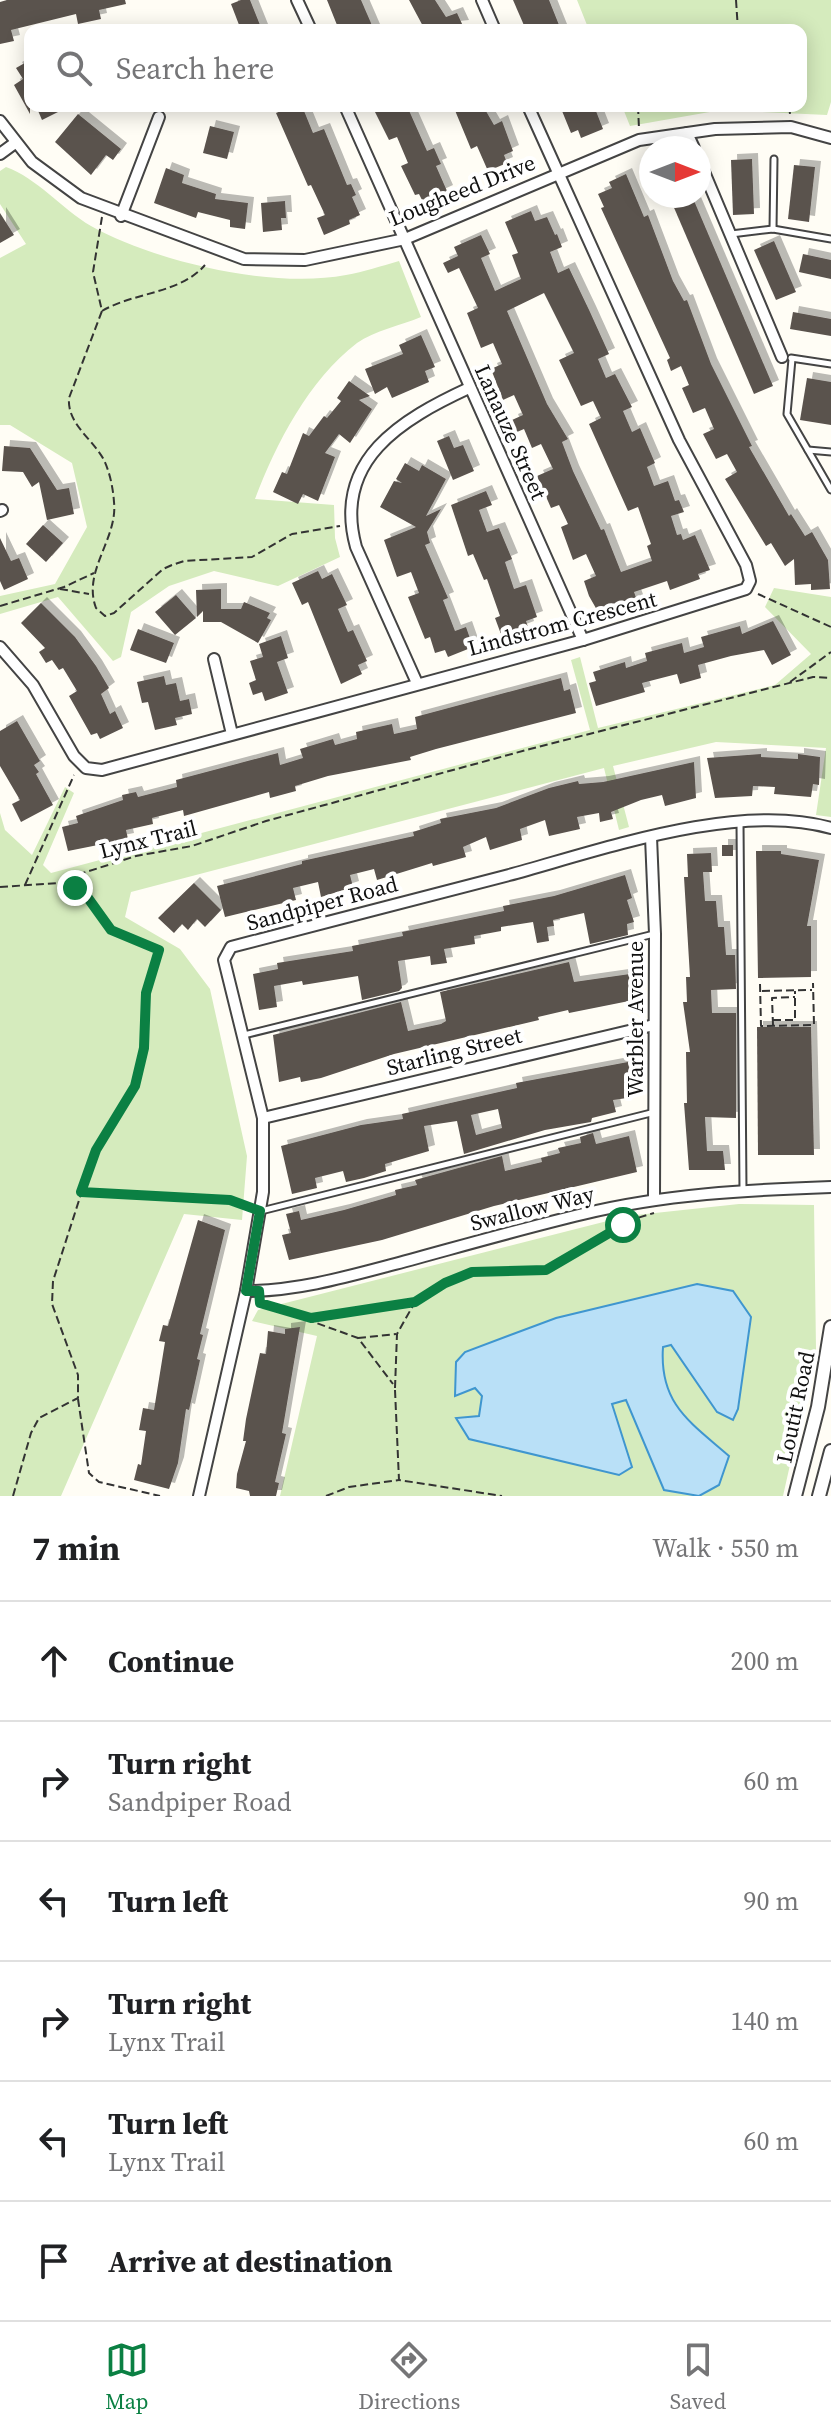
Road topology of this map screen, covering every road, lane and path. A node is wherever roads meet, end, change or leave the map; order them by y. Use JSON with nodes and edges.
{"nodes":[{"id":1,"x":297,"y":0,"type":"edge"},
{"id":2,"x":482,"y":0,"type":"edge"},
{"id":3,"x":736,"y":0,"type":"edge"},
{"id":4,"x":308,"y":24,"type":"edge"},
{"id":5,"x":492,"y":24,"type":"edge"},
{"id":6,"x":738,"y":24,"type":"edge"},
{"id":7,"x":348,"y":112,"type":"edge"},
{"id":8,"x":531,"y":112,"type":"edge"},
{"id":9,"x":638,"y":112,"type":"edge"},
{"id":10,"x":159,"y":117,"type":"dead end"},
{"id":11,"x":0,"y":121,"type":"edge"},
{"id":12,"x":687,"y":133,"type":"junction"},
{"id":13,"x":666,"y":136,"type":"edge"},
{"id":14,"x":688,"y":136,"type":"edge"},
{"id":15,"x":831,"y":138,"type":"edge"},
{"id":16,"x":639,"y":140,"type":"joint"},
{"id":17,"x":15,"y":143,"type":"junction"},
{"id":18,"x":0,"y":154,"type":"edge"},
{"id":19,"x":774,"y":159,"type":"dead end"},
{"id":20,"x":558,"y":172,"type":"junction"},
{"id":21,"x":711,"y":189,"type":"edge"},
{"id":22,"x":105,"y":208,"type":"junction"},
{"id":23,"x":121,"y":216,"type":"junction"},
{"id":24,"x":773,"y":229,"type":"junction"},
{"id":25,"x":730,"y":234,"type":"junction"},
{"id":26,"x":405,"y":239,"type":"junction"},
{"id":27,"x":831,"y":239,"type":"edge"},
{"id":28,"x":205,"y":265,"type":"dead end"},
{"id":29,"x":102,"y":311,"type":"junction"},
{"id":30,"x":787,"y":358,"type":"junction"},
{"id":31,"x":831,"y":364,"type":"edge"},
{"id":32,"x":469,"y":388,"type":"junction"},
{"id":33,"x":807,"y":449,"type":"junction"},
{"id":34,"x":831,"y":452,"type":"edge"},
{"id":35,"x":831,"y":490,"type":"edge"},
{"id":36,"x":350,"y":525,"type":"junction"},
{"id":37,"x":95,"y":572,"type":"junction"},
{"id":38,"x":59,"y":589,"type":"junction"},
{"id":39,"x":746,"y":589,"type":"junction"},
{"id":40,"x":92,"y":594,"type":"junction"},
{"id":41,"x":0,"y":606,"type":"edge"},
{"id":42,"x":831,"y":627,"type":"edge"},
{"id":43,"x":583,"y":640,"type":"junction"},
{"id":44,"x":0,"y":647,"type":"edge"},
{"id":45,"x":831,"y":652,"type":"edge"},
{"id":46,"x":214,"y":659,"type":"dead end"},
{"id":47,"x":831,"y":678,"type":"edge"},
{"id":48,"x":417,"y":683,"type":"junction"},
{"id":49,"x":788,"y":684,"type":"junction"},
{"id":50,"x":232,"y":734,"type":"junction"},
{"id":51,"x":80,"y":763,"type":"junction"},
{"id":52,"x":740,"y":821,"type":"junction"},
{"id":53,"x":831,"y":828,"type":"edge"},
{"id":54,"x":651,"y":837,"type":"junction"},
{"id":55,"x":25,"y":885,"type":"junction"},
{"id":56,"x":0,"y":887,"type":"edge"},
{"id":57,"x":75,"y":888,"type":"junction"},
{"id":58,"x":655,"y":934,"type":"junction"},
{"id":59,"x":773,"y":983,"type":"dead end"},
{"id":60,"x":813,"y":983,"type":"dead end"},
{"id":61,"x":760,"y":984,"type":"dead end"},
{"id":62,"x":795,"y":990,"type":"junction"},
{"id":63,"x":813,"y":990,"type":"junction"},
{"id":64,"x":760,"y":991,"type":"junction"},
{"id":65,"x":773,"y":991,"type":"junction"},
{"id":66,"x":795,"y":997,"type":"junction"},
{"id":67,"x":773,"y":1020,"type":"junction"},
{"id":68,"x":654,"y":1025,"type":"junction"},
{"id":69,"x":773,"y":1026,"type":"junction"},
{"id":70,"x":242,"y":1036,"type":"junction"},
{"id":71,"x":656,"y":1112,"type":"junction"},
{"id":72,"x":263,"y":1118,"type":"junction"},
{"id":73,"x":831,"y":1187,"type":"edge"},
{"id":74,"x":743,"y":1190,"type":"junction"},
{"id":75,"x":81,"y":1192,"type":"junction"},
{"id":76,"x":654,"y":1200,"type":"junction"},
{"id":77,"x":665,"y":1210,"type":"dead end"},
{"id":78,"x":260,"y":1211,"type":"junction"},
{"id":79,"x":246,"y":1291,"type":"junction"},
{"id":80,"x":259,"y":1291,"type":"junction"},
{"id":81,"x":415,"y":1302,"type":"junction"},
{"id":82,"x":311,"y":1318,"type":"junction"},
{"id":83,"x":831,"y":1327,"type":"edge"},
{"id":84,"x":397,"y":1334,"type":"junction"},
{"id":85,"x":358,"y":1338,"type":"junction"},
{"id":86,"x":830,"y":1348,"type":"edge"},
{"id":87,"x":395,"y":1388,"type":"junction"},
{"id":88,"x":78,"y":1398,"type":"junction"},
{"id":89,"x":831,"y":1451,"type":"edge"},
{"id":90,"x":399,"y":1480,"type":"junction"},
{"id":91,"x":13,"y":1496,"type":"edge"},
{"id":92,"x":160,"y":1496,"type":"edge"},
{"id":93,"x":199,"y":1496,"type":"edge"},
{"id":94,"x":326,"y":1496,"type":"edge"},
{"id":95,"x":502,"y":1496,"type":"edge"},
{"id":96,"x":795,"y":1496,"type":"edge"},
{"id":97,"x":819,"y":1496,"type":"edge"}],
"edges":[{"from":1,"to":4,"type":"street"},
{"from":2,"to":5,"type":"street"},
{"from":3,"to":6,"type":"path"},
{"from":7,"to":26,"type":"street","name":"Lanauze Street"},
{"from":8,"to":20,"type":"street"},
{"from":9,"to":16,"type":"path"},
{"from":10,"to":23,"type":"street"},
{"from":11,"to":17,"type":"street","name":"Lougheed Drive"},
{"from":12,"to":13,"type":"street","name":"Lougheed Drive"},
{"from":12,"to":14,"type":"street"},
{"from":12,"to":15,"type":"street","name":"Lougheed Drive"},
{"from":16,"to":20,"type":"street","name":"Lougheed Drive"},
{"from":17,"to":18,"type":"street"},
{"from":17,"to":22,"type":"street","name":"Lougheed Drive"},
{"from":19,"to":24,"type":"lane"},
{"from":20,"to":26,"type":"street","name":"Lougheed Drive"},
{"from":20,"to":39,"type":"street"},
{"from":21,"to":25,"type":"street"},
{"from":22,"to":23,"type":"street","name":"Lougheed Drive"},
{"from":22,"to":29,"type":"path"},
{"from":23,"to":26,"type":"street","name":"Lougheed Drive"},
{"from":24,"to":25,"type":"lane"},
{"from":24,"to":27,"type":"lane"},
{"from":25,"to":30,"type":"street"},
{"from":26,"to":32,"type":"street","name":"Lanauze Street"},
{"from":28,"to":29,"type":"path"},
{"from":29,"to":37,"type":"path"},
{"from":30,"to":31,"type":"lane"},
{"from":30,"to":33,"type":"lane"},
{"from":32,"to":36,"type":"street"},
{"from":32,"to":43,"type":"street","name":"Lanauze Street"},
{"from":33,"to":34,"type":"lane"},
{"from":33,"to":35,"type":"lane"},
{"from":36,"to":40,"type":"path"},
{"from":36,"to":48,"type":"street"},
{"from":37,"to":38,"type":"path"},
{"from":37,"to":40,"type":"path"},
{"from":38,"to":40,"type":"path"},
{"from":38,"to":41,"type":"path"},
{"from":39,"to":42,"type":"path"},
{"from":39,"to":43,"type":"street","name":"Lindstrom Crescent"},
{"from":43,"to":48,"type":"street","name":"Lindstrom Crescent"},
{"from":44,"to":51,"type":"street"},
{"from":45,"to":49,"type":"path"},
{"from":46,"to":50,"type":"street"},
{"from":47,"to":49,"type":"path","name":"Lynx Trail"},
{"from":48,"to":50,"type":"street","name":"Lindstrom Crescent"},
{"from":49,"to":57,"type":"path","name":"Lynx Trail"},
{"from":50,"to":51,"type":"street","name":"Lindstrom Crescent"},
{"from":51,"to":55,"type":"path"},
{"from":52,"to":53,"type":"street","name":"Sandpiper Road"},
{"from":52,"to":54,"type":"street","name":"Sandpiper Road"},
{"from":52,"to":74,"type":"lane"},
{"from":54,"to":58,"type":"street","name":"Warbler Avenue"},
{"from":54,"to":70,"type":"street","name":"Sandpiper Road"},
{"from":55,"to":56,"type":"path"},
{"from":55,"to":57,"type":"path"},
{"from":57,"to":75,"type":"path"},
{"from":58,"to":68,"type":"street","name":"Warbler Avenue"},
{"from":58,"to":70,"type":"lane"},
{"from":59,"to":65,"type":"path"},
{"from":60,"to":63,"type":"path"},
{"from":61,"to":64,"type":"path"},
{"from":62,"to":63,"type":"path"},
{"from":62,"to":65,"type":"path"},
{"from":62,"to":66,"type":"path"},
{"from":63,"to":69,"type":"path"},
{"from":64,"to":65,"type":"path"},
{"from":64,"to":69,"type":"path"},
{"from":66,"to":67,"type":"path"},
{"from":66,"to":67,"type":"path"},
{"from":67,"to":69,"type":"path"},
{"from":68,"to":71,"type":"street","name":"Warbler Avenue"},
{"from":68,"to":72,"type":"street","name":"Starling Street"},
{"from":70,"to":72,"type":"street","name":"Sandpiper Road"},
{"from":71,"to":76,"type":"street","name":"Warbler Avenue"},
{"from":71,"to":78,"type":"lane"},
{"from":72,"to":78,"type":"street","name":"Sandpiper Road"},
{"from":73,"to":74,"type":"street","name":"Swallow Way"},
{"from":74,"to":76,"type":"street","name":"Swallow Way"},
{"from":75,"to":78,"type":"path"},
{"from":75,"to":88,"type":"path"},
{"from":76,"to":80,"type":"street","name":"Swallow Way"},
{"from":77,"to":81,"type":"path"},
{"from":78,"to":79,"type":"street","name":"Sandpiper Road"},
{"from":79,"to":80,"type":"street","name":"Swallow Way"},
{"from":79,"to":93,"type":"street","name":"Sandpiper Road"},
{"from":80,"to":82,"type":"path"},
{"from":81,"to":82,"type":"path"},
{"from":81,"to":84,"type":"path"},
{"from":82,"to":85,"type":"path"},
{"from":83,"to":86,"type":"street","name":"Loutit Road"},
{"from":84,"to":85,"type":"path"},
{"from":84,"to":87,"type":"path"},
{"from":85,"to":87,"type":"path"},
{"from":86,"to":96,"type":"street","name":"Loutit Road"},
{"from":87,"to":90,"type":"path"},
{"from":88,"to":91,"type":"path"},
{"from":88,"to":92,"type":"path"},
{"from":89,"to":97,"type":"street","name":"Loutit Road"},
{"from":90,"to":94,"type":"path"},
{"from":90,"to":95,"type":"path"}]}
